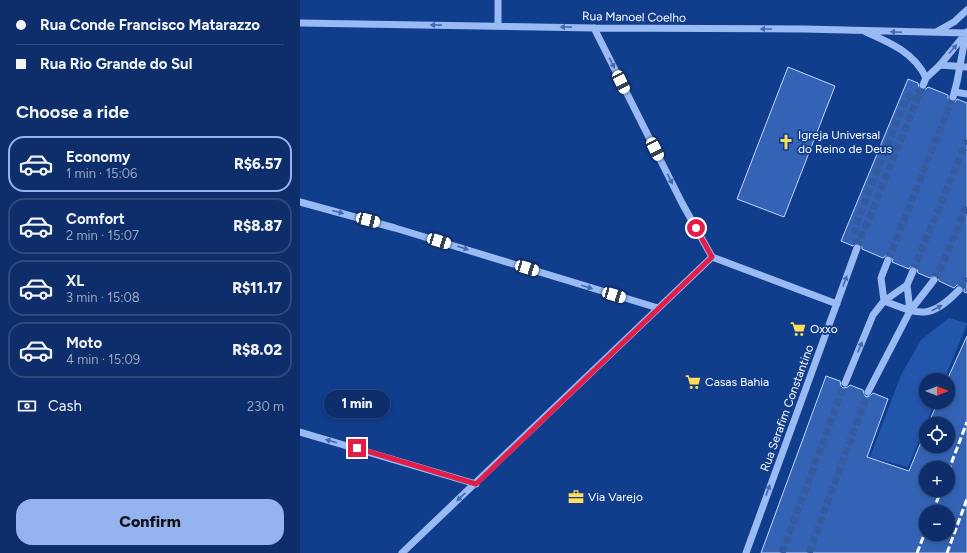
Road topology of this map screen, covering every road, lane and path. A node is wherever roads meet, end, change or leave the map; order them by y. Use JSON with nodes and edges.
{"nodes":[{"id":1,"x":498,"y":0,"type":"edge"},
{"id":2,"x":967,"y":10,"type":"edge"},
{"id":3,"x":300,"y":23,"type":"edge"},
{"id":4,"x":498,"y":26,"type":"junction"},
{"id":5,"x":594,"y":28,"type":"junction"},
{"id":6,"x":862,"y":30,"type":"junction"},
{"id":7,"x":935,"y":33,"type":"junction"},
{"id":8,"x":967,"y":33,"type":"edge"},
{"id":9,"x":940,"y":65,"type":"junction"},
{"id":10,"x":964,"y":67,"type":"edge"},
{"id":11,"x":967,"y":94,"type":"edge"},
{"id":12,"x":300,"y":202,"type":"edge"},
{"id":13,"x":857,"y":248,"type":"tunnel mouth"},
{"id":14,"x":712,"y":257,"type":"junction"},
{"id":15,"x":888,"y":260,"type":"tunnel mouth"},
{"id":16,"x":913,"y":271,"type":"tunnel mouth"},
{"id":17,"x":934,"y":280,"type":"tunnel mouth"},
{"id":18,"x":907,"y":284,"type":"junction"},
{"id":19,"x":959,"y":290,"type":"tunnel mouth"},
{"id":20,"x":884,"y":301,"type":"junction"},
{"id":21,"x":837,"y":304,"type":"junction"},
{"id":22,"x":658,"y":308,"type":"junction"},
{"id":23,"x":910,"y":311,"type":"junction"},
{"id":24,"x":845,"y":383,"type":"tunnel mouth"},
{"id":25,"x":868,"y":392,"type":"tunnel mouth"},
{"id":26,"x":300,"y":432,"type":"edge"},
{"id":27,"x":476,"y":484,"type":"junction"},
{"id":28,"x":402,"y":553,"type":"edge"},
{"id":29,"x":746,"y":553,"type":"edge"}],
"edges":[{"from":1,"to":4,"type":"street"},
{"from":2,"to":7,"type":"street"},
{"from":4,"to":3,"type":"street","name":"Rua Manoel Coelho","one_way":true},
{"from":5,"to":4,"type":"street","name":"Rua Manoel Coelho","one_way":true},
{"from":6,"to":5,"type":"street","name":"Rua Manoel Coelho","one_way":true},
{"from":5,"to":14,"type":"street","one_way":true},
{"from":7,"to":6,"type":"street","name":"Rua Manoel Coelho","one_way":true},
{"from":6,"to":9,"type":"street"},
{"from":7,"to":8,"type":"street","name":"Rua Manoel Coelho"},
{"from":9,"to":8,"type":"street","one_way":true},
{"from":8,"to":10,"type":"street"},
{"from":9,"to":10,"type":"street"},
{"from":10,"to":11,"type":"street"},
{"from":12,"to":22,"type":"street","one_way":true},
{"from":21,"to":13,"type":"street","name":"Rua Serafim Constantino","one_way":true},
{"from":14,"to":21,"type":"street"},
{"from":14,"to":22,"type":"street"},
{"from":15,"to":20,"type":"street"},
{"from":16,"to":18,"type":"street"},
{"from":17,"to":23,"type":"street"},
{"from":18,"to":20,"type":"street"},
{"from":18,"to":23,"type":"street"},
{"from":23,"to":19,"type":"street","one_way":true},
{"from":20,"to":23,"type":"street"},
{"from":24,"to":20,"type":"street","one_way":true},
{"from":29,"to":21,"type":"street","name":"Rua Serafim Constantino","one_way":true},
{"from":22,"to":27,"type":"street"},
{"from":23,"to":25,"type":"street"},
{"from":27,"to":26,"type":"street","one_way":true},
{"from":27,"to":28,"type":"street","one_way":true}]}
